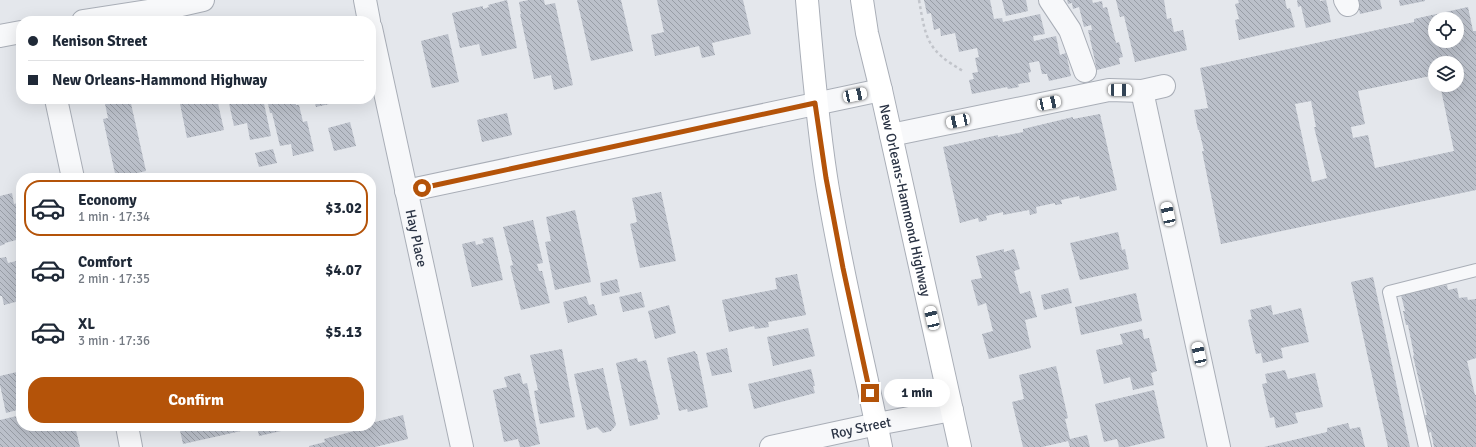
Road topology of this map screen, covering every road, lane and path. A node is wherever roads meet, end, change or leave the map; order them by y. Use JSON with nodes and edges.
{"nodes":[{"id":1,"x":203,"y":0,"type":"edge"},
{"id":2,"x":365,"y":0,"type":"edge"},
{"id":3,"x":807,"y":0,"type":"edge"},
{"id":4,"x":862,"y":0,"type":"edge"},
{"id":5,"x":919,"y":0,"type":"edge"},
{"id":6,"x":1050,"y":0,"type":"edge"},
{"id":7,"x":116,"y":16,"type":"edge"},
{"id":8,"x":368,"y":16,"type":"edge"},
{"id":9,"x":16,"y":33,"type":"edge"},
{"id":10,"x":0,"y":36,"type":"edge"},
{"id":11,"x":376,"y":51,"type":"edge"},
{"id":12,"x":962,"y":71,"type":"dead end"},
{"id":13,"x":1085,"y":71,"type":"dead end"},
{"id":14,"x":1164,"y":86,"type":"dead end"},
{"id":15,"x":881,"y":90,"type":"junction"},
{"id":16,"x":1142,"y":90,"type":"junction"},
{"id":17,"x":815,"y":103,"type":"junction"},
{"id":18,"x":57,"y":104,"type":"edge"},
{"id":19,"x":891,"y":135,"type":"junction"},
{"id":20,"x":72,"y":173,"type":"edge"},
{"id":21,"x":406,"y":191,"type":"junction"},
{"id":22,"x":1476,"y":270,"type":"edge"},
{"id":23,"x":952,"y":410,"type":"junction"},
{"id":24,"x":877,"y":424,"type":"junction"},
{"id":25,"x":128,"y":431,"type":"edge"},
{"id":26,"x":131,"y":447,"type":"edge"},
{"id":27,"x":462,"y":447,"type":"edge"},
{"id":28,"x":771,"y":447,"type":"edge"},
{"id":29,"x":881,"y":447,"type":"edge"},
{"id":30,"x":960,"y":447,"type":"edge"},
{"id":31,"x":1219,"y":447,"type":"edge"},
{"id":32,"x":1425,"y":447,"type":"edge"}],
"edges":[{"from":1,"to":7,"type":"street"},
{"from":2,"to":8,"type":"street"},
{"from":3,"to":17,"type":"main road"},
{"from":4,"to":15,"type":"main road","name":"New Orleans-Hammond Highway"},
{"from":5,"to":12,"type":"path"},
{"from":6,"to":13,"type":"street"},
{"from":9,"to":10,"type":"street"},
{"from":11,"to":21,"type":"street","name":"Hay Place"},
{"from":14,"to":16,"type":"street"},
{"from":15,"to":17,"type":"street"},
{"from":15,"to":19,"type":"main road","name":"New Orleans-Hammond Highway"},
{"from":16,"to":19,"type":"street"},
{"from":16,"to":31,"type":"street"},
{"from":17,"to":21,"type":"street"},
{"from":17,"to":24,"type":"main road"},
{"from":18,"to":20,"type":"street"},
{"from":19,"to":23,"type":"main road","name":"New Orleans-Hammond Highway"},
{"from":21,"to":27,"type":"street","name":"Hay Place"},
{"from":22,"to":32,"type":"lane"},
{"from":23,"to":24,"type":"street","name":"Roy Street"},
{"from":23,"to":30,"type":"main road","name":"New Orleans-Hammond Highway"},
{"from":24,"to":28,"type":"street","name":"Roy Street"},
{"from":24,"to":29,"type":"main road"},
{"from":25,"to":26,"type":"street"}]}
